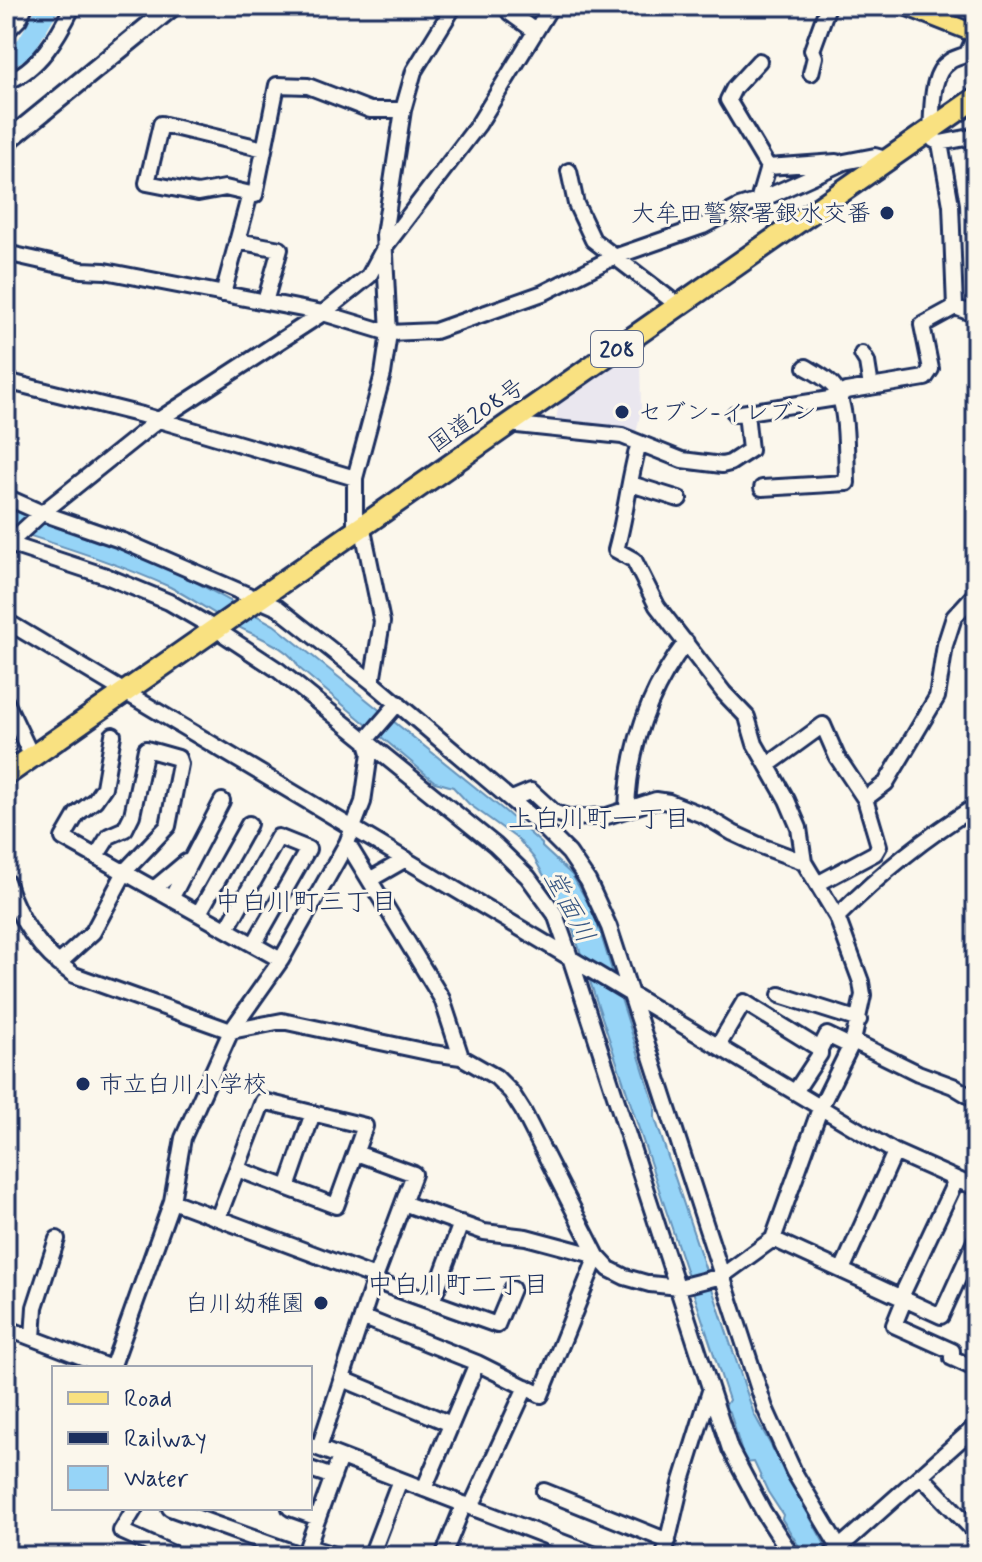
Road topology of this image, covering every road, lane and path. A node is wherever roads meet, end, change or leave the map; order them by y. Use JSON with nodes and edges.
{"nodes":[{"id":1,"x":25,"y":6,"type":"edge"},
{"id":2,"x":73,"y":6,"type":"edge"},
{"id":3,"x":454,"y":6,"type":"edge"},
{"id":4,"x":506,"y":6,"type":"edge"},
{"id":5,"x":551,"y":6,"type":"edge"},
{"id":6,"x":828,"y":6,"type":"edge"},
{"id":7,"x":905,"y":6,"type":"edge"},
{"id":8,"x":535,"y":31,"type":"junction"},
{"id":9,"x":6,"y":32,"type":"edge"},
{"id":10,"x":976,"y":34,"type":"edge"},
{"id":11,"x":759,"y":61,"type":"dead end"},
{"id":12,"x":811,"y":73,"type":"dead end"},
{"id":13,"x":6,"y":82,"type":"edge"},
{"id":14,"x":976,"y":98,"type":"edge"},
{"id":15,"x":403,"y":110,"type":"junction"},
{"id":16,"x":932,"y":136,"type":"junction"},
{"id":17,"x":976,"y":136,"type":"edge"},
{"id":18,"x":264,"y":149,"type":"junction"},
{"id":19,"x":889,"y":160,"type":"junction"},
{"id":20,"x":844,"y":162,"type":"junction"},
{"id":21,"x":768,"y":167,"type":"junction"},
{"id":22,"x":569,"y":171,"type":"dead end"},
{"id":23,"x":250,"y":194,"type":"junction"},
{"id":24,"x":758,"y":201,"type":"junction"},
{"id":25,"x":237,"y":241,"type":"junction"},
{"id":26,"x":384,"y":248,"type":"junction"},
{"id":27,"x":6,"y":253,"type":"edge"},
{"id":28,"x":614,"y":257,"type":"junction"},
{"id":29,"x":223,"y":294,"type":"junction"},
{"id":30,"x":265,"y":302,"type":"junction"},
{"id":31,"x":679,"y":306,"type":"junction"},
{"id":32,"x":955,"y":307,"type":"junction"},
{"id":33,"x":323,"y":313,"type":"junction"},
{"id":34,"x":976,"y":315,"type":"edge"},
{"id":35,"x":389,"y":333,"type":"junction"},
{"id":36,"x":862,"y":354,"type":"dead end"},
{"id":37,"x":806,"y":367,"type":"dead end"},
{"id":38,"x":6,"y":381,"type":"edge"},
{"id":39,"x":871,"y":387,"type":"junction"},
{"id":40,"x":839,"y":396,"type":"junction"},
{"id":41,"x":157,"y":421,"type":"junction"},
{"id":42,"x":508,"y":424,"type":"junction"},
{"id":43,"x":639,"y":443,"type":"junction"},
{"id":44,"x":355,"y":478,"type":"junction"},
{"id":45,"x":631,"y":484,"type":"junction"},
{"id":46,"x":762,"y":488,"type":"dead end"},
{"id":47,"x":6,"y":497,"type":"edge"},
{"id":48,"x":679,"y":499,"type":"dead end"},
{"id":49,"x":42,"y":513,"type":"junction"},
{"id":50,"x":359,"y":528,"type":"junction"},
{"id":51,"x":7,"y":544,"type":"edge"},
{"id":52,"x":976,"y":593,"type":"edge"},
{"id":53,"x":259,"y":600,"type":"junction"},
{"id":54,"x":6,"y":621,"type":"edge"},
{"id":55,"x":217,"y":630,"type":"junction"},
{"id":56,"x":686,"y":642,"type":"junction"},
{"id":57,"x":372,"y":682,"type":"junction"},
{"id":58,"x":125,"y":692,"type":"junction"},
{"id":59,"x":6,"y":702,"type":"edge"},
{"id":60,"x":398,"y":703,"type":"junction"},
{"id":61,"x":113,"y":735,"type":"dead end"},
{"id":62,"x":366,"y":740,"type":"junction"},
{"id":63,"x":32,"y":757,"type":"junction"},
{"id":64,"x":768,"y":765,"type":"junction"},
{"id":65,"x":6,"y":775,"type":"edge"},
{"id":66,"x":512,"y":799,"type":"junction"},
{"id":67,"x":865,"y":799,"type":"junction"},
{"id":68,"x":222,"y":801,"type":"dead end"},
{"id":69,"x":976,"y":806,"type":"edge"},
{"id":70,"x":627,"y":809,"type":"junction"},
{"id":71,"x":249,"y":824,"type":"dead end"},
{"id":72,"x":353,"y":827,"type":"junction"},
{"id":73,"x":347,"y":843,"type":"junction"},
{"id":74,"x":97,"y":855,"type":"junction"},
{"id":75,"x":193,"y":857,"type":"junction"},
{"id":76,"x":406,"y":859,"type":"junction"},
{"id":77,"x":804,"y":862,"type":"junction"},
{"id":78,"x":126,"y":870,"type":"junction"},
{"id":79,"x":371,"y":879,"type":"junction"},
{"id":80,"x":6,"y":881,"type":"edge"},
{"id":81,"x":819,"y":883,"type":"junction"},
{"id":82,"x":155,"y":888,"type":"junction"},
{"id":83,"x":172,"y":897,"type":"junction"},
{"id":84,"x":199,"y":913,"type":"junction"},
{"id":85,"x":837,"y":917,"type":"junction"},
{"id":86,"x":227,"y":929,"type":"junction"},
{"id":87,"x":254,"y":944,"type":"junction"},
{"id":88,"x":573,"y":959,"type":"junction"},
{"id":89,"x":281,"y":960,"type":"junction"},
{"id":90,"x":58,"y":964,"type":"junction"},
{"id":91,"x":627,"y":991,"type":"junction"},
{"id":92,"x":780,"y":995,"type":"dead end"},
{"id":93,"x":859,"y":1020,"type":"junction"},
{"id":94,"x":231,"y":1031,"type":"junction"},
{"id":95,"x":851,"y":1044,"type":"junction"},
{"id":96,"x":718,"y":1046,"type":"junction"},
{"id":97,"x":820,"y":1049,"type":"junction"},
{"id":98,"x":461,"y":1057,"type":"junction"},
{"id":99,"x":795,"y":1092,"type":"junction"},
{"id":100,"x":976,"y":1100,"type":"edge"},
{"id":101,"x":821,"y":1106,"type":"junction"},
{"id":102,"x":313,"y":1113,"type":"junction"},
{"id":103,"x":895,"y":1152,"type":"junction"},
{"id":104,"x":356,"y":1153,"type":"junction"},
{"id":105,"x":237,"y":1169,"type":"junction"},
{"id":106,"x":956,"y":1180,"type":"junction"},
{"id":107,"x":287,"y":1188,"type":"junction"},
{"id":108,"x":976,"y":1188,"type":"edge"},
{"id":109,"x":172,"y":1201,"type":"junction"},
{"id":110,"x":403,"y":1203,"type":"junction"},
{"id":111,"x":218,"y":1218,"type":"junction"},
{"id":112,"x":461,"y":1223,"type":"junction"},
{"id":113,"x":57,"y":1239,"type":"dead end"},
{"id":114,"x":773,"y":1239,"type":"junction"},
{"id":115,"x":976,"y":1239,"type":"edge"},
{"id":116,"x":597,"y":1256,"type":"junction"},
{"id":117,"x":842,"y":1270,"type":"junction"},
{"id":118,"x":719,"y":1277,"type":"junction"},
{"id":119,"x":375,"y":1279,"type":"junction"},
{"id":120,"x":679,"y":1287,"type":"junction"},
{"id":121,"x":512,"y":1289,"type":"dead end"},
{"id":122,"x":903,"y":1298,"type":"junction"},
{"id":123,"x":432,"y":1302,"type":"junction"},
{"id":124,"x":362,"y":1317,"type":"junction"},
{"id":125,"x":7,"y":1331,"type":"edge"},
{"id":126,"x":33,"y":1338,"type":"junction"},
{"id":127,"x":477,"y":1363,"type":"junction"},
{"id":128,"x":106,"y":1366,"type":"edge"},
{"id":129,"x":112,"y":1366,"type":"edge"},
{"id":130,"x":976,"y":1369,"type":"edge"},
{"id":131,"x":343,"y":1379,"type":"junction"},
{"id":132,"x":526,"y":1387,"type":"junction"},
{"id":133,"x":710,"y":1391,"type":"junction"},
{"id":134,"x":451,"y":1424,"type":"junction"},
{"id":135,"x":976,"y":1426,"type":"edge"},
{"id":136,"x":314,"y":1447,"type":"edge"},
{"id":137,"x":340,"y":1457,"type":"junction"},
{"id":138,"x":312,"y":1470,"type":"edge"},
{"id":139,"x":921,"y":1476,"type":"junction"},
{"id":140,"x":333,"y":1477,"type":"junction"},
{"id":141,"x":400,"y":1480,"type":"junction"},
{"id":142,"x":424,"y":1489,"type":"junction"},
{"id":143,"x":544,"y":1491,"type":"dead end"},
{"id":144,"x":468,"y":1506,"type":"junction"},
{"id":145,"x":134,"y":1510,"type":"edge"},
{"id":146,"x":176,"y":1510,"type":"edge"},
{"id":147,"x":296,"y":1510,"type":"edge"},
{"id":148,"x":318,"y":1518,"type":"junction"},
{"id":149,"x":976,"y":1533,"type":"edge"},
{"id":150,"x":668,"y":1541,"type":"junction"},
{"id":151,"x":305,"y":1553,"type":"edge"},
{"id":152,"x":838,"y":1553,"type":"edge"},
{"id":153,"x":447,"y":1555,"type":"edge"},
{"id":154,"x":177,"y":1556,"type":"edge"},
{"id":155,"x":337,"y":1556,"type":"edge"},
{"id":156,"x":371,"y":1556,"type":"edge"},
{"id":157,"x":598,"y":1556,"type":"edge"},
{"id":158,"x":664,"y":1556,"type":"edge"},
{"id":159,"x":792,"y":1556,"type":"edge"}],
"edges":[{"from":1,"to":9,"type":"street"},
{"from":2,"to":13,"type":"street"},
{"from":3,"to":15,"type":"street"},
{"from":4,"to":8,"type":"street"},
{"from":5,"to":8,"type":"street"},
{"from":6,"to":12,"type":"street"},
{"from":7,"to":10,"type":"main road"},
{"from":8,"to":26,"type":"street"},
{"from":10,"to":16,"type":"street"},
{"from":11,"to":21,"type":"street"},
{"from":14,"to":16,"type":"highway","name":"国道208号","number":"208"},
{"from":15,"to":18,"type":"street"},
{"from":15,"to":26,"type":"street"},
{"from":16,"to":17,"type":"street"},
{"from":16,"to":19,"type":"highway","name":"国道208号","number":"208"},
{"from":16,"to":32,"type":"street"},
{"from":18,"to":23,"type":"street"},
{"from":18,"to":23,"type":"street"},
{"from":19,"to":20,"type":"street"},
{"from":19,"to":31,"type":"highway","name":"国道208号","number":"208"},
{"from":20,"to":21,"type":"street"},
{"from":20,"to":24,"type":"street"},
{"from":21,"to":24,"type":"street"},
{"from":22,"to":28,"type":"street"},
{"from":23,"to":25,"type":"street"},
{"from":24,"to":28,"type":"street"},
{"from":25,"to":29,"type":"street"},
{"from":25,"to":30,"type":"street"},
{"from":26,"to":33,"type":"street"},
{"from":26,"to":35,"type":"street"},
{"from":27,"to":29,"type":"street"},
{"from":28,"to":31,"type":"street"},
{"from":28,"to":35,"type":"street"},
{"from":29,"to":30,"type":"street"},
{"from":30,"to":33,"type":"street"},
{"from":31,"to":42,"type":"highway","name":"国道208号","number":"208"},
{"from":32,"to":34,"type":"street"},
{"from":32,"to":39,"type":"street"},
{"from":33,"to":35,"type":"street"},
{"from":33,"to":41,"type":"street"},
{"from":35,"to":44,"type":"street"},
{"from":36,"to":39,"type":"street"},
{"from":37,"to":40,"type":"street"},
{"from":38,"to":41,"type":"street"},
{"from":39,"to":40,"type":"street"},
{"from":40,"to":43,"type":"street"},
{"from":40,"to":46,"type":"street"},
{"from":41,"to":44,"type":"street"},
{"from":41,"to":49,"type":"street"},
{"from":42,"to":43,"type":"street"},
{"from":42,"to":50,"type":"highway","name":"国道208号","number":"208"},
{"from":43,"to":45,"type":"street"},
{"from":44,"to":50,"type":"street"},
{"from":45,"to":48,"type":"street"},
{"from":45,"to":56,"type":"street"},
{"from":47,"to":49,"type":"street"},
{"from":49,"to":51,"type":"street"},
{"from":49,"to":53,"type":"street"},
{"from":50,"to":53,"type":"highway","name":"国道208号","number":"208"},
{"from":50,"to":57,"type":"street"},
{"from":51,"to":55,"type":"street"},
{"from":52,"to":67,"type":"street"},
{"from":53,"to":55,"type":"highway","name":"国道208号","number":"208"},
{"from":53,"to":57,"type":"street"},
{"from":54,"to":58,"type":"street"},
{"from":55,"to":58,"type":"highway","name":"国道208号","number":"208"},
{"from":55,"to":62,"type":"street"},
{"from":56,"to":64,"type":"street"},
{"from":56,"to":70,"type":"street"},
{"from":57,"to":60,"type":"street"},
{"from":58,"to":63,"type":"highway","name":"国道208号","number":"208"},
{"from":58,"to":72,"type":"street"},
{"from":59,"to":63,"type":"street"},
{"from":60,"to":62,"type":"street"},
{"from":60,"to":66,"type":"street"},
{"from":61,"to":74,"type":"street"},
{"from":62,"to":72,"type":"street"},
{"from":62,"to":88,"type":"street"},
{"from":63,"to":65,"type":"highway","name":"国道208号","number":"208"},
{"from":64,"to":67,"type":"street"},
{"from":64,"to":77,"type":"street"},
{"from":66,"to":70,"type":"street"},
{"from":66,"to":91,"type":"street"},
{"from":67,"to":81,"type":"street"},
{"from":68,"to":75,"type":"street"},
{"from":69,"to":85,"type":"street"},
{"from":70,"to":77,"type":"street"},
{"from":71,"to":84,"type":"street"},
{"from":72,"to":73,"type":"street"},
{"from":72,"to":76,"type":"street"},
{"from":73,"to":79,"type":"street"},
{"from":73,"to":89,"type":"street"},
{"from":74,"to":78,"type":"street"},
{"from":74,"to":78,"type":"street"},
{"from":75,"to":82,"type":"street"},
{"from":75,"to":83,"type":"street"},
{"from":76,"to":79,"type":"street"},
{"from":76,"to":88,"type":"street"},
{"from":77,"to":81,"type":"street"},
{"from":78,"to":82,"type":"street"},
{"from":78,"to":90,"type":"street"},
{"from":79,"to":98,"type":"street"},
{"from":80,"to":90,"type":"street"},
{"from":81,"to":85,"type":"street"},
{"from":82,"to":83,"type":"street"},
{"from":83,"to":84,"type":"street"},
{"from":84,"to":86,"type":"street"},
{"from":85,"to":93,"type":"street"},
{"from":86,"to":87,"type":"street"},
{"from":86,"to":87,"type":"street"},
{"from":87,"to":89,"type":"street"},
{"from":88,"to":91,"type":"street"},
{"from":88,"to":120,"type":"street"},
{"from":89,"to":94,"type":"street"},
{"from":90,"to":94,"type":"street"},
{"from":91,"to":96,"type":"street"},
{"from":91,"to":118,"type":"street"},
{"from":92,"to":93,"type":"street"},
{"from":93,"to":95,"type":"street"},
{"from":94,"to":98,"type":"street"},
{"from":94,"to":109,"type":"street"},
{"from":95,"to":97,"type":"street"},
{"from":95,"to":100,"type":"street"},
{"from":95,"to":101,"type":"street"},
{"from":96,"to":97,"type":"street"},
{"from":96,"to":99,"type":"street"},
{"from":97,"to":99,"type":"street"},
{"from":98,"to":116,"type":"street"},
{"from":99,"to":101,"type":"street"},
{"from":101,"to":103,"type":"street"},
{"from":101,"to":114,"type":"street"},
{"from":102,"to":104,"type":"street"},
{"from":102,"to":105,"type":"street"},
{"from":102,"to":107,"type":"street"},
{"from":103,"to":106,"type":"street"},
{"from":103,"to":117,"type":"street"},
{"from":104,"to":107,"type":"street"},
{"from":104,"to":110,"type":"street"},
{"from":105,"to":107,"type":"street"},
{"from":105,"to":111,"type":"street"},
{"from":106,"to":108,"type":"street"},
{"from":106,"to":122,"type":"street"},
{"from":109,"to":111,"type":"street"},
{"from":109,"to":129,"type":"street"},
{"from":110,"to":112,"type":"street"},
{"from":110,"to":119,"type":"street"},
{"from":111,"to":119,"type":"street"},
{"from":112,"to":116,"type":"street"},
{"from":112,"to":123,"type":"street"},
{"from":113,"to":126,"type":"street"},
{"from":114,"to":117,"type":"street"},
{"from":114,"to":118,"type":"street"},
{"from":115,"to":122,"type":"street"},
{"from":116,"to":120,"type":"street"},
{"from":116,"to":132,"type":"street"},
{"from":117,"to":122,"type":"street"},
{"from":118,"to":120,"type":"street"},
{"from":118,"to":152,"type":"street"},
{"from":119,"to":123,"type":"street"},
{"from":119,"to":124,"type":"street"},
{"from":120,"to":133,"type":"street"},
{"from":121,"to":123,"type":"street"},
{"from":122,"to":130,"type":"street"},
{"from":124,"to":127,"type":"street"},
{"from":124,"to":131,"type":"street"},
{"from":125,"to":126,"type":"street"},
{"from":126,"to":128,"type":"street"},
{"from":127,"to":132,"type":"street"},
{"from":127,"to":134,"type":"street"},
{"from":131,"to":134,"type":"street"},
{"from":131,"to":136,"type":"street"},
{"from":132,"to":144,"type":"street"},
{"from":133,"to":150,"type":"street"},
{"from":133,"to":159,"type":"street"},
{"from":134,"to":142,"type":"street"},
{"from":135,"to":139,"type":"street"},
{"from":136,"to":137,"type":"street"},
{"from":137,"to":140,"type":"street"},
{"from":137,"to":141,"type":"street"},
{"from":138,"to":140,"type":"street"},
{"from":139,"to":149,"type":"street"},
{"from":139,"to":152,"type":"street"},
{"from":140,"to":148,"type":"street"},
{"from":141,"to":142,"type":"street"},
{"from":141,"to":156,"type":"street"},
{"from":142,"to":144,"type":"street"},
{"from":143,"to":150,"type":"street"},
{"from":144,"to":153,"type":"street"},
{"from":144,"to":157,"type":"street"},
{"from":145,"to":154,"type":"street"},
{"from":146,"to":151,"type":"street"},
{"from":147,"to":148,"type":"street"},
{"from":148,"to":151,"type":"street"},
{"from":150,"to":158,"type":"street"},
{"from":151,"to":155,"type":"street"}]}
